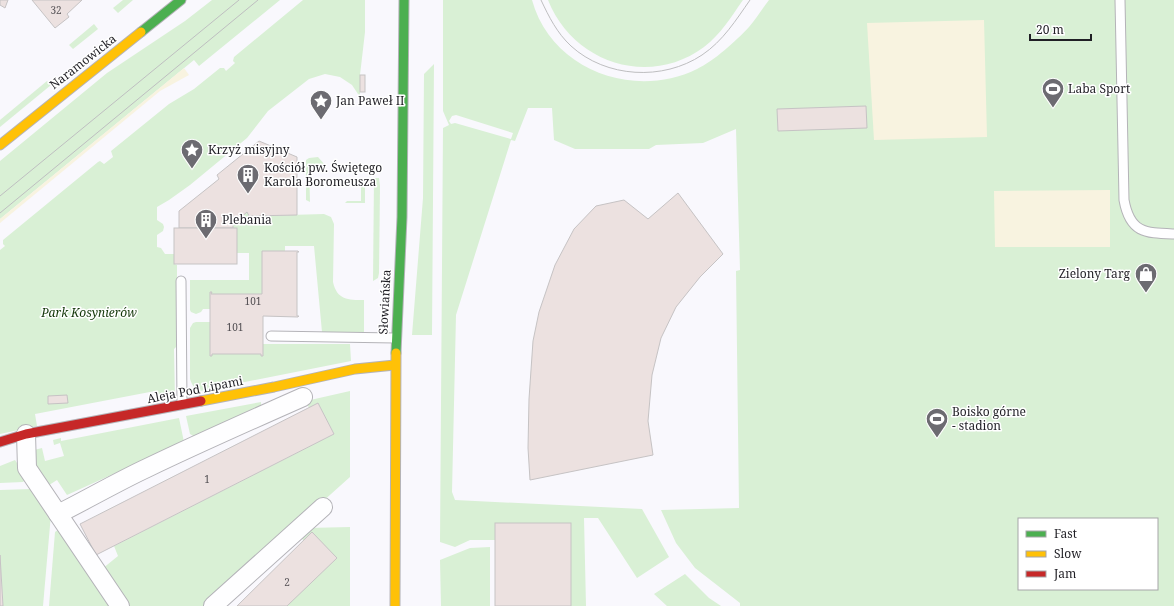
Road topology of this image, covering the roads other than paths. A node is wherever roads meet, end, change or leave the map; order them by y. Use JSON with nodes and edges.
{"nodes":[{"id":1,"x":181,"y":0,"type":"edge"},
{"id":2,"x":404,"y":0,"type":"edge"},
{"id":3,"x":1120,"y":0,"type":"edge"},
{"id":4,"x":0,"y":145,"type":"edge"},
{"id":5,"x":1174,"y":234,"type":"edge"},
{"id":6,"x":181,"y":281,"type":"dead end"},
{"id":7,"x":271,"y":336,"type":"dead end"},
{"id":8,"x":395,"y":338,"type":"junction"},
{"id":9,"x":395,"y":365,"type":"junction"},
{"id":10,"x":303,"y":398,"type":"dead end"},
{"id":11,"x":182,"y":404,"type":"junction"},
{"id":12,"x":26,"y":434,"type":"junction"},
{"id":13,"x":0,"y":442,"type":"edge"},
{"id":14,"x":323,"y":507,"type":"dead end"},
{"id":15,"x":58,"y":514,"type":"junction"},
{"id":16,"x":120,"y":606,"type":"edge"},
{"id":17,"x":213,"y":606,"type":"edge"},
{"id":18,"x":395,"y":606,"type":"edge"}],
"edges":[{"from":1,"to":4,"type":"street","name":"Naramowicka"},
{"from":2,"to":8,"type":"street","name":"Słowiańska"},
{"from":3,"to":5,"type":"lane"},
{"from":6,"to":11,"type":"lane"},
{"from":7,"to":8,"type":"lane"},
{"from":8,"to":9,"type":"street","name":"Słowiańska"},
{"from":9,"to":11,"type":"street","name":"Aleja Pod Lipami"},
{"from":9,"to":18,"type":"street","name":"Słowiańska"},
{"from":10,"to":15,"type":"street"},
{"from":11,"to":12,"type":"street","name":"Aleja Pod Lipami"},
{"from":12,"to":13,"type":"street","name":"Aleja Pod Lipami"},
{"from":12,"to":15,"type":"street"},
{"from":14,"to":17,"type":"street"},
{"from":15,"to":16,"type":"street"}]}
